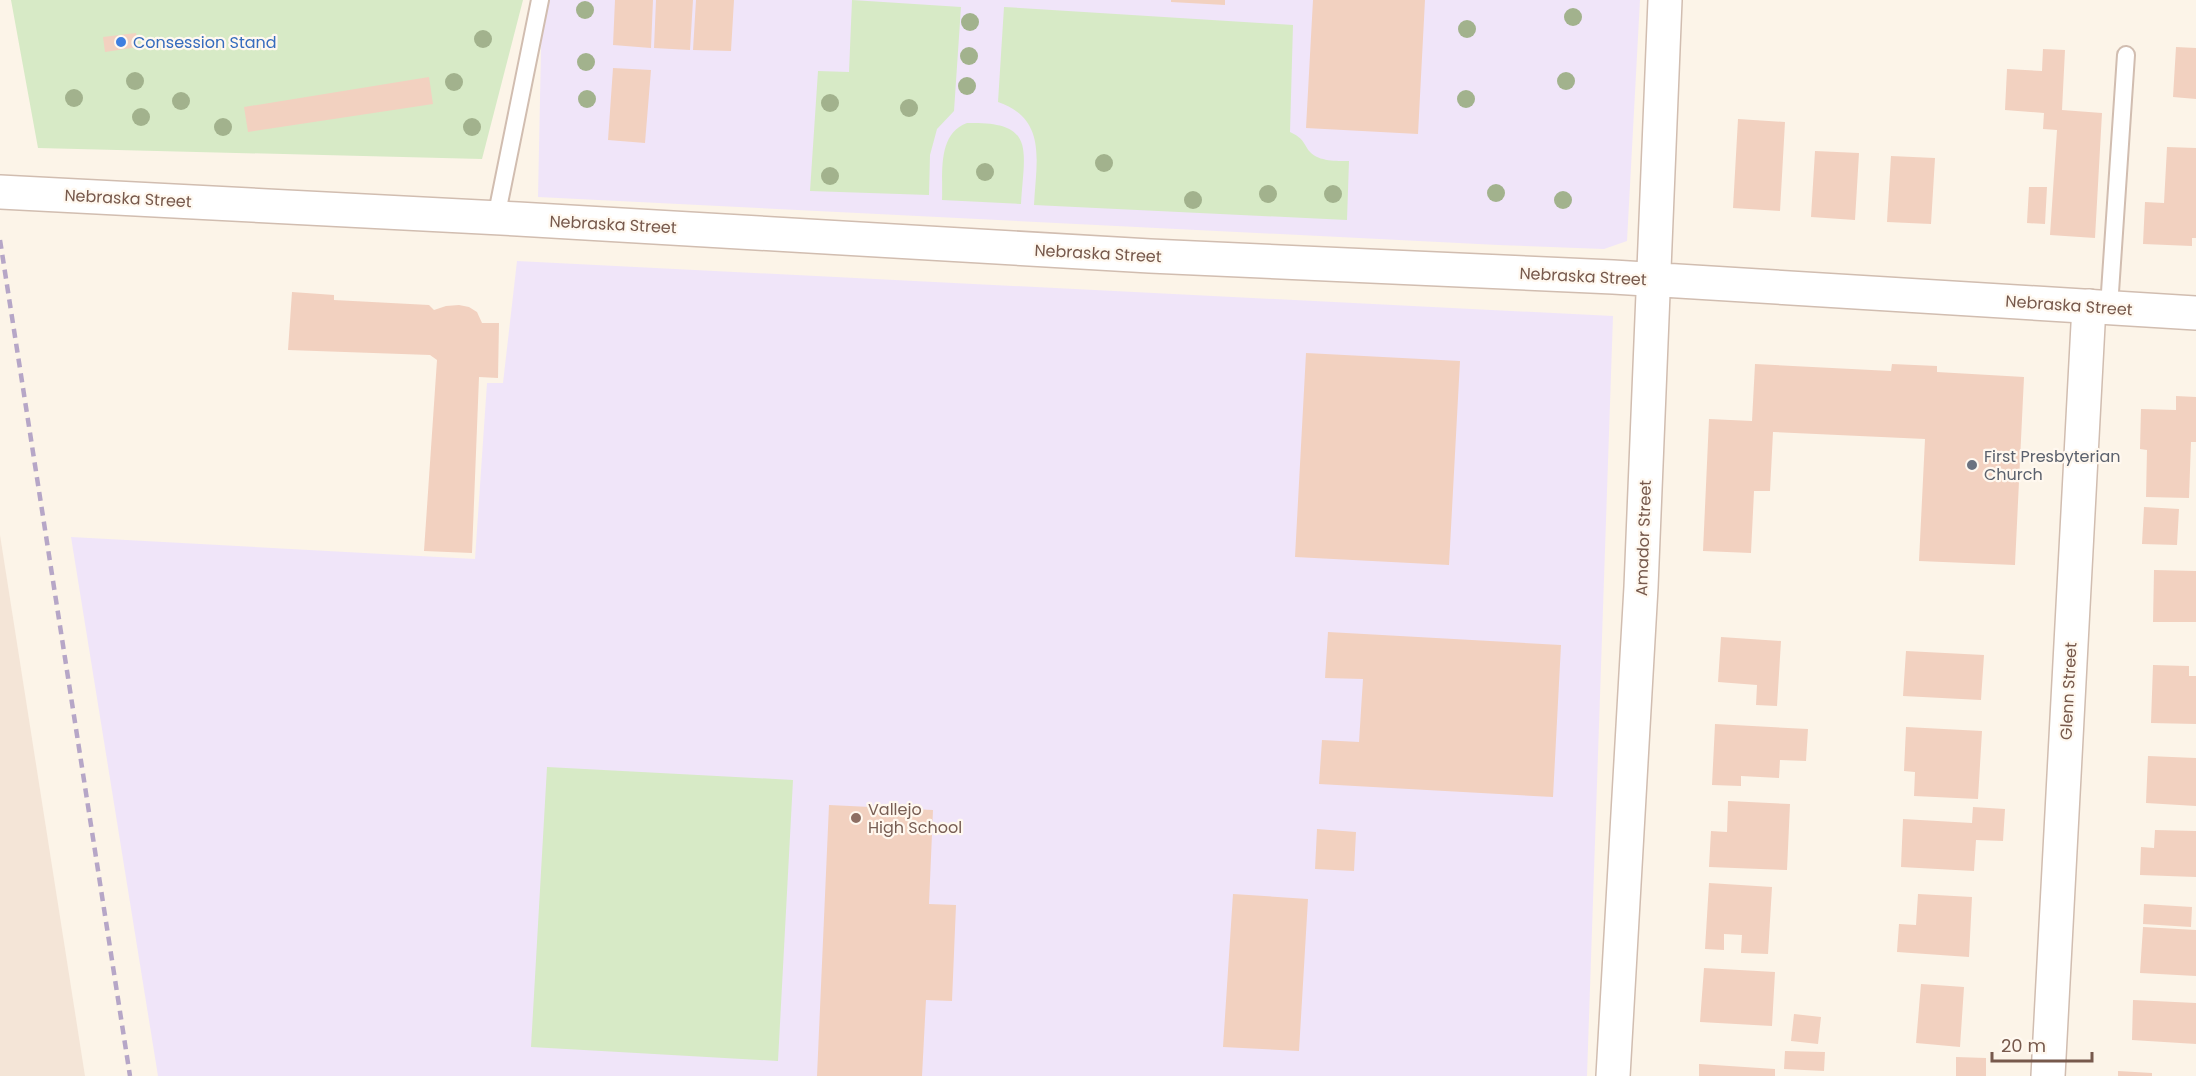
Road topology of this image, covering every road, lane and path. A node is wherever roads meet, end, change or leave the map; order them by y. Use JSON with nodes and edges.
{"nodes":[{"id":1,"x":540,"y":0,"type":"edge"},
{"id":2,"x":1665,"y":0,"type":"edge"},
{"id":3,"x":2126,"y":55,"type":"dead end"},
{"id":4,"x":0,"y":192,"type":"edge"},
{"id":5,"x":496,"y":218,"type":"junction"},
{"id":6,"x":1653,"y":279,"type":"junction"},
{"id":7,"x":2099,"y":306,"type":"junction"},
{"id":8,"x":2196,"y":313,"type":"edge"},
{"id":9,"x":1613,"y":1076,"type":"edge"},
{"id":10,"x":2048,"y":1076,"type":"edge"}],
"edges":[{"from":1,"to":5,"type":"lane"},
{"from":2,"to":6,"type":"street","name":"Amador Street"},
{"from":3,"to":7,"type":"lane"},
{"from":4,"to":5,"type":"street","name":"Nebraska Street"},
{"from":5,"to":6,"type":"street","name":"Nebraska Street"},
{"from":6,"to":7,"type":"street","name":"Nebraska Street"},
{"from":6,"to":9,"type":"street","name":"Amador Street"},
{"from":7,"to":8,"type":"street","name":"Nebraska Street"},
{"from":7,"to":10,"type":"street","name":"Glenn Street"}]}
